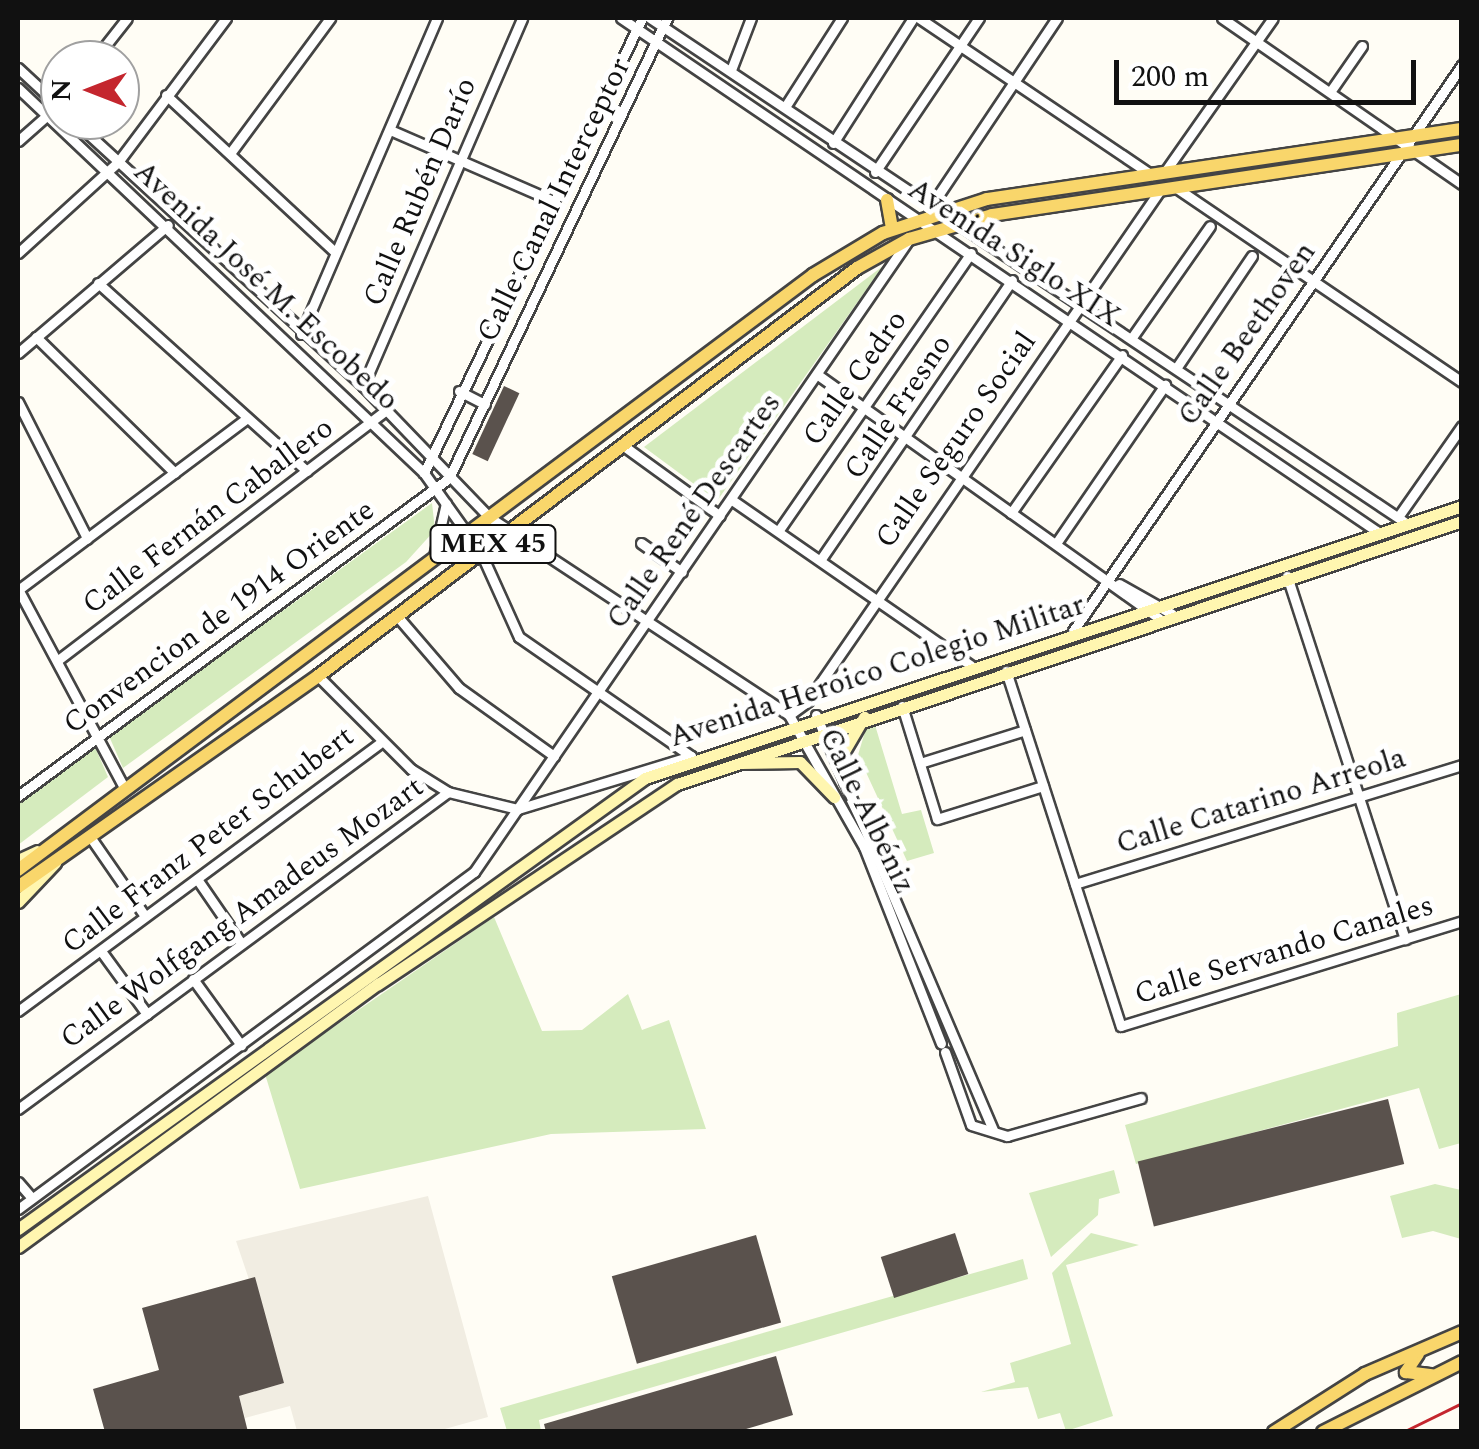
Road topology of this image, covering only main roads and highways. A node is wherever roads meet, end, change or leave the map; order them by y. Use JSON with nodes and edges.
{"nodes":[{"id":1,"x":1462,"y":129,"type":"edge"},
{"id":2,"x":1462,"y":145,"type":"edge"},
{"id":3,"x":1159,"y":180,"type":"junction"},
{"id":4,"x":887,"y":200,"type":"road end"},
{"id":5,"x":892,"y":229,"type":"junction"},
{"id":6,"x":23,"y":868,"type":"edge"},
{"id":7,"x":18,"y":887,"type":"edge"},
{"id":8,"x":1462,"y":1332,"type":"edge"},
{"id":9,"x":1438,"y":1343,"type":"junction"},
{"id":10,"x":1462,"y":1362,"type":"edge"},
{"id":11,"x":1440,"y":1374,"type":"junction"},
{"id":12,"x":1274,"y":1432,"type":"edge"},
{"id":13,"x":1322,"y":1432,"type":"edge"}],
"edges":[{"from":1,"to":3,"type":"main road","number":"MEX 45"},
{"from":2,"to":3,"type":"main road","number":"MEX 45"},
{"from":3,"to":5,"type":"main road","number":"MEX 45"},
{"from":3,"to":6,"type":"main road","number":"MEX 45"},
{"from":4,"to":5,"type":"main road"},
{"from":5,"to":6,"type":"main road","number":"MEX 45"},
{"from":6,"to":7,"type":"main road","number":"MEX 45"},
{"from":8,"to":9,"type":"main road"},
{"from":9,"to":11,"type":"main road"},
{"from":9,"to":12,"type":"main road"},
{"from":10,"to":11,"type":"main road"},
{"from":11,"to":13,"type":"main road"}]}
